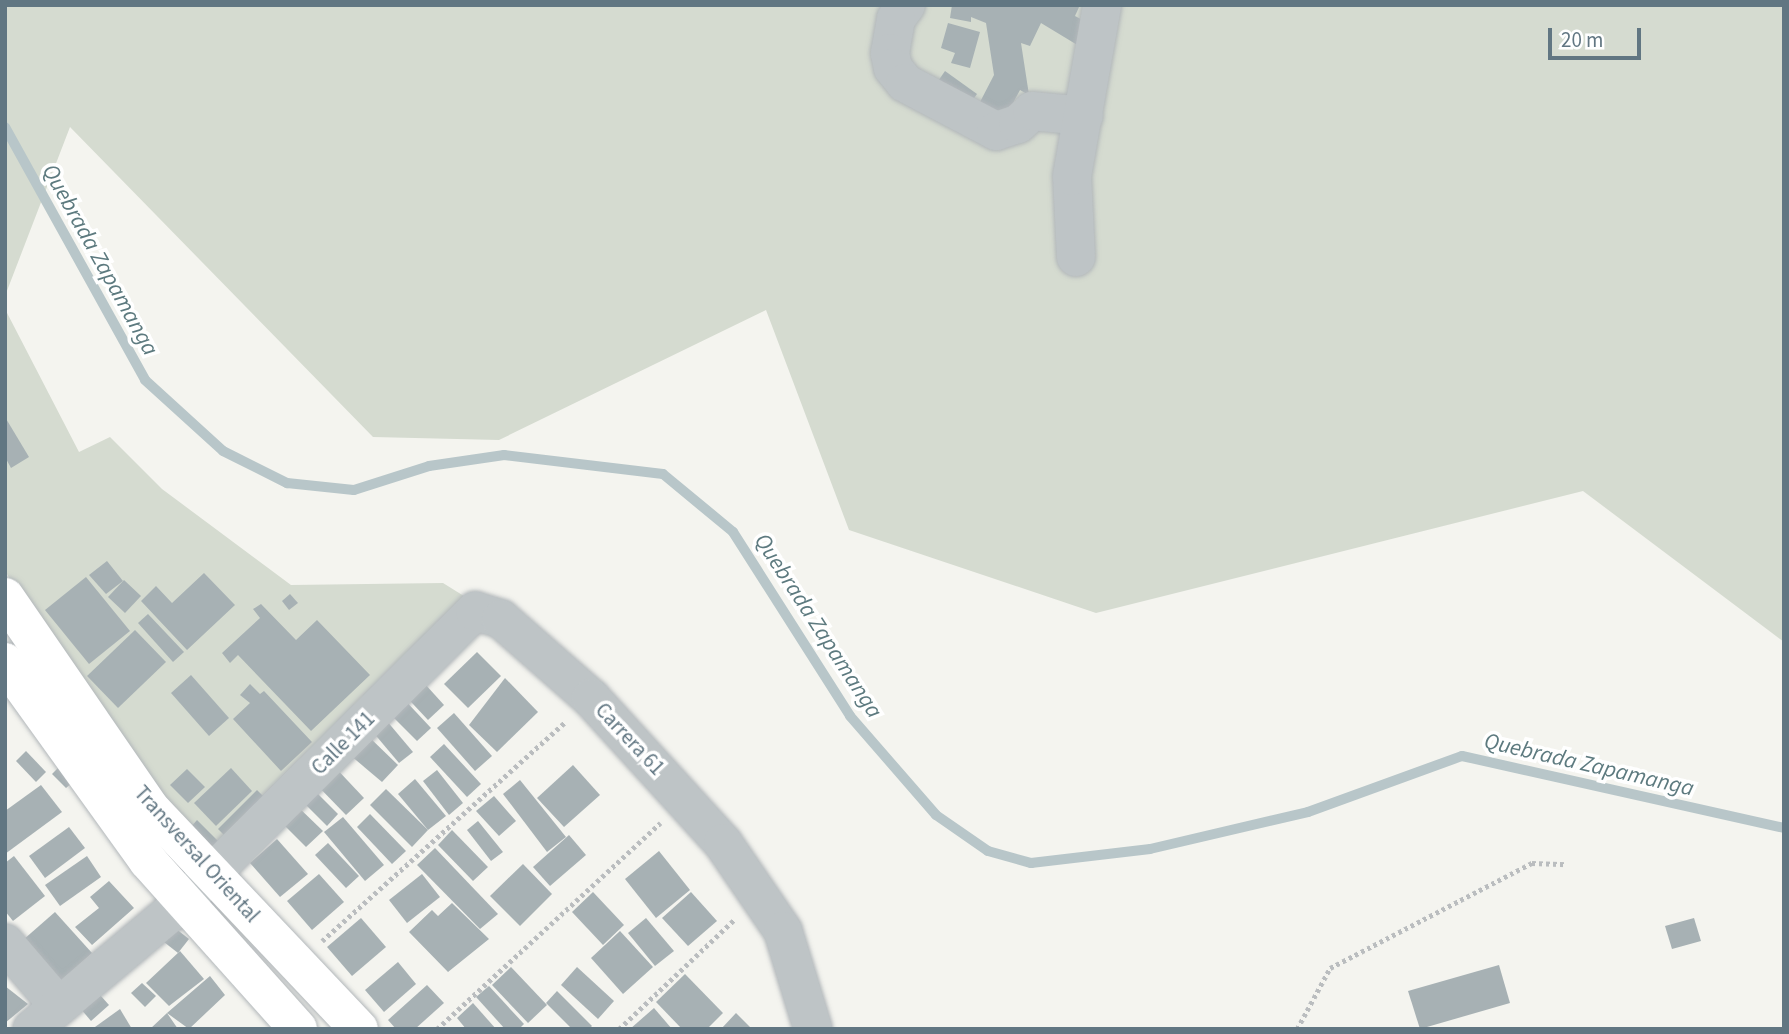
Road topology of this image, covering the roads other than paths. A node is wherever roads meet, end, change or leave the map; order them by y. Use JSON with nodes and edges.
{"nodes":[{"id":1,"x":906,"y":5,"type":"edge"},
{"id":2,"x":1102,"y":5,"type":"edge"},
{"id":3,"x":1084,"y":116,"type":"junction"},
{"id":4,"x":1076,"y":257,"type":"dead end"},
{"id":5,"x":5,"y":597,"type":"edge"},
{"id":6,"x":475,"y":611,"type":"joint"},
{"id":7,"x":5,"y":662,"type":"edge"},
{"id":8,"x":211,"y":874,"type":"junction"},
{"id":9,"x":182,"y":902,"type":"junction"},
{"id":10,"x":5,"y":943,"type":"edge"},
{"id":11,"x":46,"y":1017,"type":"edge"},
{"id":12,"x":286,"y":1025,"type":"edge"},
{"id":13,"x":359,"y":1029,"type":"edge"},
{"id":14,"x":813,"y":1029,"type":"edge"}],
"edges":[{"from":1,"to":3,"type":"street"},
{"from":2,"to":3,"type":"street"},
{"from":3,"to":4,"type":"street"},
{"from":5,"to":8,"type":"main road","name":"Transversal Oriental"},
{"from":6,"to":8,"type":"street","name":"Calle 141"},
{"from":6,"to":14,"type":"street","name":"Carrera 61"},
{"from":7,"to":9,"type":"main road","name":"Transversal Oriental"},
{"from":8,"to":9,"type":"street","name":"Calle 141"},
{"from":8,"to":13,"type":"main road","name":"Transversal Oriental"},
{"from":9,"to":11,"type":"street","name":"Calle 141"},
{"from":9,"to":12,"type":"main road","name":"Transversal Oriental"},
{"from":10,"to":11,"type":"street"}]}
